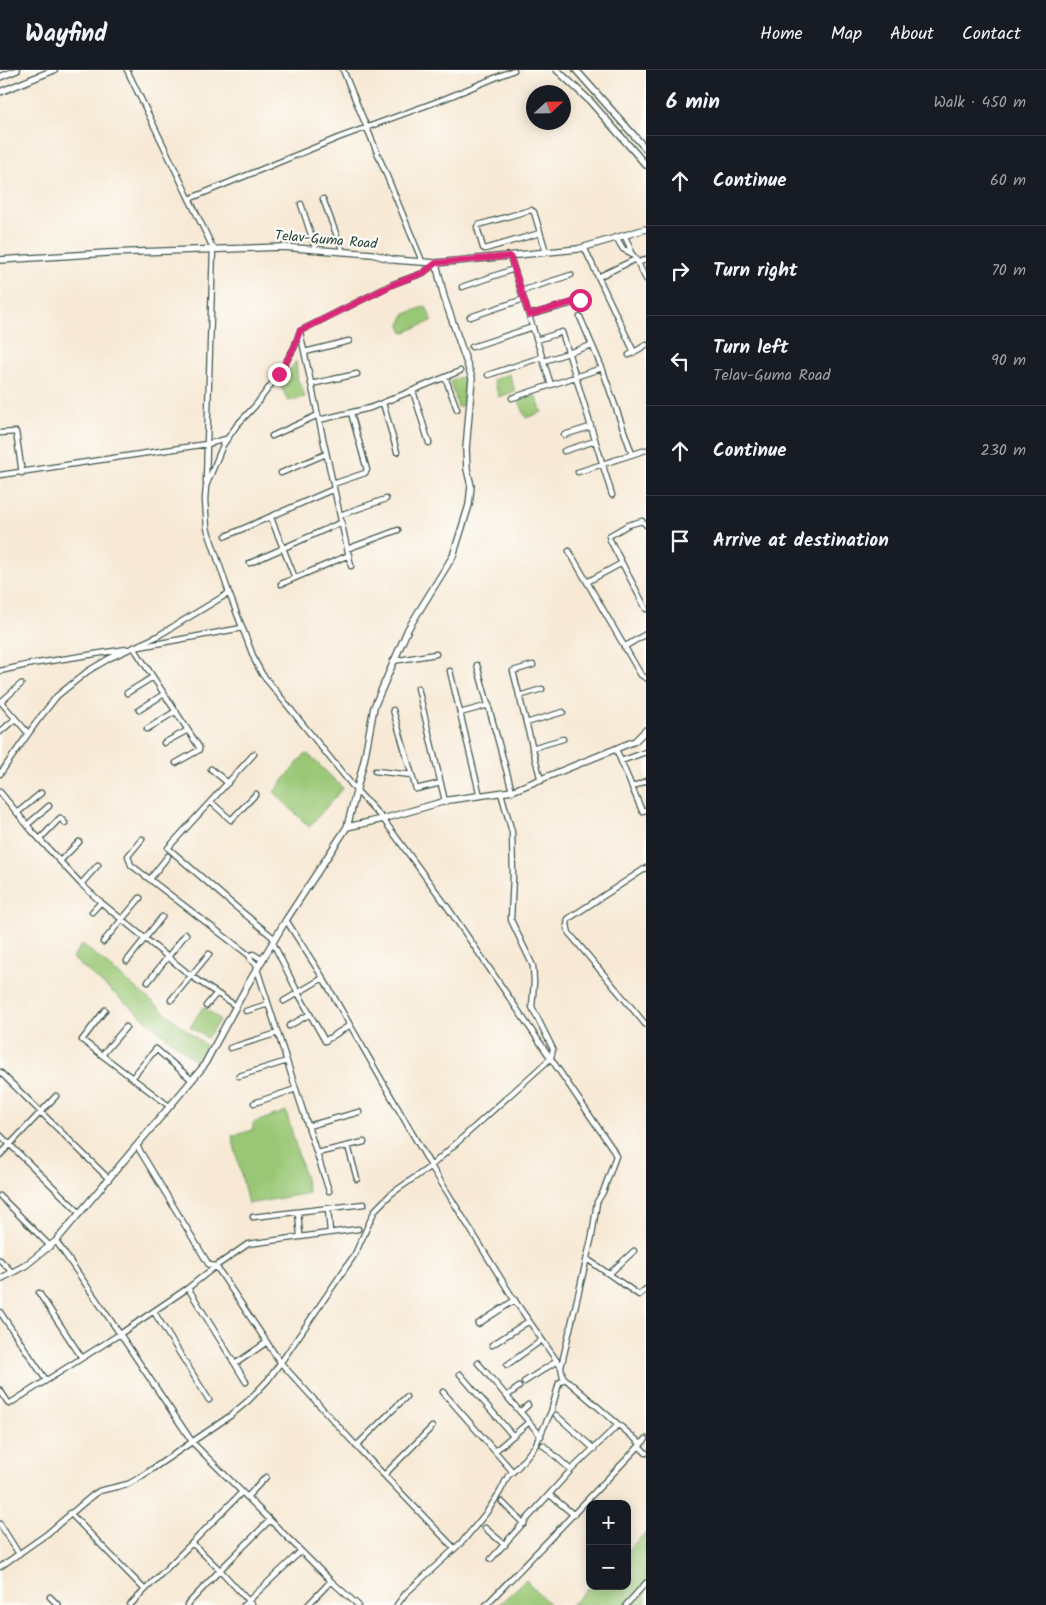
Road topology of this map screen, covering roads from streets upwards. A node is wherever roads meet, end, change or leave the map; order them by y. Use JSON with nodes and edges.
{"nodes":[{"id":1,"x":17,"y":70,"type":"edge"},
{"id":2,"x":54,"y":70,"type":"edge"},
{"id":3,"x":127,"y":70,"type":"edge"},
{"id":4,"x":343,"y":70,"type":"edge"},
{"id":5,"x":514,"y":70,"type":"edge"},
{"id":6,"x":557,"y":70,"type":"edge"},
{"id":7,"x":576,"y":70,"type":"edge"},
{"id":8,"x":0,"y":77,"type":"edge"},
{"id":9,"x":0,"y":92,"type":"edge"},
{"id":10,"x":367,"y":128,"type":"junction"},
{"id":11,"x":646,"y":149,"type":"edge"},
{"id":12,"x":646,"y":166,"type":"edge"},
{"id":13,"x":189,"y":199,"type":"junction"},
{"id":14,"x":323,"y":199,"type":"dead end"},
{"id":15,"x":301,"y":204,"type":"dead end"},
{"id":16,"x":646,"y":228,"type":"edge"},
{"id":17,"x":540,"y":233,"type":"junction"},
{"id":18,"x":624,"y":235,"type":"junction"},
{"id":19,"x":616,"y":237,"type":"junction"},
{"id":20,"x":584,"y":247,"type":"junction"},
{"id":21,"x":213,"y":248,"type":"junction"},
{"id":22,"x":316,"y":250,"type":"junction"},
{"id":23,"x":343,"y":252,"type":"junction"},
{"id":24,"x":546,"y":252,"type":"junction"},
{"id":25,"x":631,"y":253,"type":"junction"},
{"id":26,"x":510,"y":256,"type":"junction"},
{"id":27,"x":646,"y":259,"type":"edge"},
{"id":28,"x":0,"y":260,"type":"edge"},
{"id":29,"x":422,"y":261,"type":"junction"},
{"id":30,"x":637,"y":261,"type":"junction"},
{"id":31,"x":436,"y":263,"type":"junction"},
{"id":32,"x":514,"y":269,"type":"junction"},
{"id":33,"x":571,"y":275,"type":"dead end"},
{"id":34,"x":598,"y":277,"type":"junction"},
{"id":35,"x":646,"y":279,"type":"edge"},
{"id":36,"x":462,"y":287,"type":"dead end"},
{"id":37,"x":521,"y":291,"type":"junction"},
{"id":38,"x":524,"y":299,"type":"junction"},
{"id":39,"x":580,"y":300,"type":"dead end"},
{"id":40,"x":529,"y":315,"type":"junction"},
{"id":41,"x":470,"y":317,"type":"dead end"},
{"id":42,"x":580,"y":318,"type":"dead end"},
{"id":43,"x":533,"y":327,"type":"junction"},
{"id":44,"x":300,"y":331,"type":"junction"},
{"id":45,"x":537,"y":340,"type":"junction"},
{"id":46,"x":349,"y":341,"type":"dead end"},
{"id":47,"x":592,"y":345,"type":"junction"},
{"id":48,"x":646,"y":345,"type":"edge"},
{"id":49,"x":472,"y":347,"type":"dead end"},
{"id":50,"x":304,"y":352,"type":"junction"},
{"id":51,"x":569,"y":353,"type":"junction"},
{"id":52,"x":543,"y":359,"type":"junction"},
{"id":53,"x":602,"y":368,"type":"junction"},
{"id":54,"x":460,"y":371,"type":"dead end"},
{"id":55,"x":356,"y":374,"type":"dead end"},
{"id":56,"x":488,"y":375,"type":"dead end"},
{"id":57,"x":445,"y":377,"type":"junction"},
{"id":58,"x":576,"y":377,"type":"junction"},
{"id":59,"x":311,"y":384,"type":"junction"},
{"id":60,"x":551,"y":385,"type":"junction"},
{"id":61,"x":413,"y":391,"type":"junction"},
{"id":62,"x":512,"y":398,"type":"dead end"},
{"id":63,"x":383,"y":403,"type":"junction"},
{"id":64,"x":457,"y":409,"type":"dead end"},
{"id":65,"x":350,"y":413,"type":"junction"},
{"id":66,"x":318,"y":418,"type":"junction"},
{"id":67,"x":590,"y":427,"type":"junction"},
{"id":68,"x":0,"y":433,"type":"edge"},
{"id":69,"x":564,"y":435,"type":"dead end"},
{"id":70,"x":272,"y":436,"type":"dead end"},
{"id":71,"x":226,"y":440,"type":"junction"},
{"id":72,"x":595,"y":441,"type":"junction"},
{"id":73,"x":429,"y":443,"type":"dead end"},
{"id":74,"x":207,"y":444,"type":"junction"},
{"id":75,"x":564,"y":451,"type":"dead end"},
{"id":76,"x":397,"y":452,"type":"dead end"},
{"id":77,"x":646,"y":452,"type":"edge"},
{"id":78,"x":326,"y":454,"type":"junction"},
{"id":79,"x":632,"y":454,"type":"junction"},
{"id":80,"x":602,"y":465,"type":"junction"},
{"id":81,"x":281,"y":472,"type":"dead end"},
{"id":82,"x":578,"y":472,"type":"dead end"},
{"id":83,"x":22,"y":473,"type":"junction"},
{"id":84,"x":0,"y":475,"type":"edge"},
{"id":85,"x":206,"y":486,"type":"junction"},
{"id":86,"x":334,"y":486,"type":"junction"},
{"id":87,"x":612,"y":495,"type":"dead end"},
{"id":88,"x":386,"y":499,"type":"dead end"},
{"id":89,"x":340,"y":515,"type":"junction"},
{"id":90,"x":271,"y":518,"type":"junction"},
{"id":91,"x":342,"y":522,"type":"junction"},
{"id":92,"x":646,"y":525,"type":"edge"},
{"id":93,"x":398,"y":530,"type":"dead end"},
{"id":94,"x":226,"y":536,"type":"dead end"},
{"id":95,"x":284,"y":548,"type":"junction"},
{"id":96,"x":347,"y":549,"type":"junction"},
{"id":97,"x":569,"y":551,"type":"dead end"},
{"id":98,"x":349,"y":555,"type":"junction"},
{"id":99,"x":250,"y":562,"type":"dead end"},
{"id":100,"x":622,"y":563,"type":"junction"},
{"id":101,"x":351,"y":566,"type":"dead end"},
{"id":102,"x":295,"y":578,"type":"junction"},
{"id":103,"x":587,"y":582,"type":"junction"},
{"id":104,"x":281,"y":584,"type":"dead end"},
{"id":105,"x":229,"y":592,"type":"junction"},
{"id":106,"x":646,"y":609,"type":"edge"},
{"id":107,"x":242,"y":628,"type":"junction"},
{"id":108,"x":646,"y":634,"type":"edge"},
{"id":109,"x":624,"y":647,"type":"junction"},
{"id":110,"x":134,"y":648,"type":"junction"},
{"id":111,"x":436,"y":654,"type":"dead end"},
{"id":112,"x":393,"y":661,"type":"junction"},
{"id":113,"x":477,"y":664,"type":"dead end"},
{"id":114,"x":534,"y":665,"type":"dead end"},
{"id":115,"x":0,"y":671,"type":"edge"},
{"id":116,"x":450,"y":671,"type":"dead end"},
{"id":117,"x":153,"y":677,"type":"junction"},
{"id":118,"x":646,"y":678,"type":"edge"},
{"id":119,"x":21,"y":684,"type":"dead end"},
{"id":120,"x":418,"y":688,"type":"dead end"},
{"id":121,"x":542,"y":689,"type":"dead end"},
{"id":122,"x":127,"y":693,"type":"dead end"},
{"id":123,"x":164,"y":694,"type":"junction"},
{"id":124,"x":519,"y":696,"type":"junction"},
{"id":125,"x":0,"y":702,"type":"edge"},
{"id":126,"x":488,"y":706,"type":"junction"},
{"id":127,"x":139,"y":710,"type":"dead end"},
{"id":128,"x":393,"y":710,"type":"dead end"},
{"id":129,"x":176,"y":711,"type":"junction"},
{"id":130,"x":460,"y":712,"type":"junction"},
{"id":131,"x":563,"y":712,"type":"dead end"},
{"id":132,"x":15,"y":718,"type":"junction"},
{"id":133,"x":526,"y":723,"type":"junction"},
{"id":134,"x":147,"y":729,"type":"dead end"},
{"id":135,"x":188,"y":730,"type":"junction"},
{"id":136,"x":646,"y":730,"type":"edge"},
{"id":137,"x":0,"y":732,"type":"edge"},
{"id":138,"x":28,"y":733,"type":"junction"},
{"id":139,"x":563,"y":739,"type":"dead end"},
{"id":140,"x":164,"y":743,"type":"dead end"},
{"id":141,"x":532,"y":748,"type":"junction"},
{"id":142,"x":616,"y":749,"type":"junction"},
{"id":143,"x":646,"y":752,"type":"edge"},
{"id":144,"x":254,"y":754,"type":"dead end"},
{"id":145,"x":621,"y":761,"type":"junction"},
{"id":146,"x":176,"y":763,"type":"dead end"},
{"id":147,"x":211,"y":769,"type":"dead end"},
{"id":148,"x":375,"y":771,"type":"dead end"},
{"id":149,"x":0,"y":774,"type":"edge"},
{"id":150,"x":412,"y":774,"type":"junction"},
{"id":151,"x":541,"y":780,"type":"junction"},
{"id":152,"x":646,"y":781,"type":"edge"},
{"id":153,"x":228,"y":783,"type":"junction"},
{"id":154,"x":441,"y":783,"type":"junction"},
{"id":155,"x":632,"y":787,"type":"junction"},
{"id":156,"x":356,"y":790,"type":"junction"},
{"id":157,"x":512,"y":791,"type":"junction"},
{"id":158,"x":0,"y":792,"type":"edge"},
{"id":159,"x":41,"y":793,"type":"dead end"},
{"id":160,"x":256,"y":794,"type":"dead end"},
{"id":161,"x":501,"y":794,"type":"junction"},
{"id":162,"x":480,"y":796,"type":"junction"},
{"id":163,"x":445,"y":801,"type":"junction"},
{"id":164,"x":211,"y":802,"type":"junction"},
{"id":165,"x":49,"y":806,"type":"dead end"},
{"id":166,"x":646,"y":810,"type":"edge"},
{"id":167,"x":17,"y":814,"type":"junction"},
{"id":168,"x":383,"y":819,"type":"junction"},
{"id":169,"x":65,"y":823,"type":"dead end"},
{"id":170,"x":27,"y":825,"type":"junction"},
{"id":171,"x":347,"y":827,"type":"junction"},
{"id":172,"x":40,"y":839,"type":"junction"},
{"id":173,"x":142,"y":839,"type":"dead end"},
{"id":174,"x":79,"y":842,"type":"dead end"},
{"id":175,"x":168,"y":856,"type":"dead end"},
{"id":176,"x":60,"y":861,"type":"junction"},
{"id":177,"x":98,"y":865,"type":"dead end"},
{"id":178,"x":646,"y":868,"type":"edge"},
{"id":179,"x":150,"y":879,"type":"junction"},
{"id":180,"x":81,"y":884,"type":"junction"},
{"id":181,"x":140,"y":898,"type":"dead end"},
{"id":182,"x":101,"y":902,"type":"junction"},
{"id":183,"x":92,"y":912,"type":"dead end"},
{"id":184,"x":162,"y":917,"type":"dead end"},
{"id":185,"x":122,"y":920,"type":"junction"},
{"id":186,"x":286,"y":920,"type":"junction"},
{"id":187,"x":186,"y":934,"type":"dead end"},
{"id":188,"x":145,"y":939,"type":"junction"},
{"id":189,"x":274,"y":941,"type":"junction"},
{"id":190,"x":104,"y":942,"type":"dead end"},
{"id":191,"x":209,"y":954,"type":"dead end"},
{"id":192,"x":250,"y":956,"type":"junction"},
{"id":193,"x":168,"y":957,"type":"junction"},
{"id":194,"x":263,"y":960,"type":"junction"},
{"id":195,"x":127,"y":961,"type":"dead end"},
{"id":196,"x":258,"y":968,"type":"junction"},
{"id":197,"x":190,"y":976,"type":"junction"},
{"id":198,"x":323,"y":978,"type":"junction"},
{"id":199,"x":148,"y":982,"type":"dead end"},
{"id":200,"x":298,"y":993,"type":"junction"},
{"id":201,"x":216,"y":994,"type":"junction"},
{"id":202,"x":171,"y":1000,"type":"dead end"},
{"id":203,"x":284,"y":1001,"type":"dead end"},
{"id":204,"x":268,"y":1004,"type":"junction"},
{"id":205,"x":206,"y":1006,"type":"dead end"},
{"id":206,"x":236,"y":1006,"type":"junction"},
{"id":207,"x":105,"y":1010,"type":"dead end"},
{"id":208,"x":246,"y":1011,"type":"dead end"},
{"id":209,"x":310,"y":1014,"type":"junction"},
{"id":210,"x":350,"y":1025,"type":"junction"},
{"id":211,"x":646,"y":1025,"type":"edge"},
{"id":212,"x":288,"y":1026,"type":"dead end"},
{"id":213,"x":126,"y":1027,"type":"dead end"},
{"id":214,"x":278,"y":1033,"type":"junction"},
{"id":215,"x":230,"y":1048,"type":"dead end"},
{"id":216,"x":102,"y":1055,"type":"junction"},
{"id":217,"x":550,"y":1058,"type":"junction"},
{"id":218,"x":287,"y":1060,"type":"junction"},
{"id":219,"x":0,"y":1072,"type":"edge"},
{"id":220,"x":239,"y":1076,"type":"dead end"},
{"id":221,"x":132,"y":1078,"type":"junction"},
{"id":222,"x":192,"y":1080,"type":"junction"},
{"id":223,"x":296,"y":1088,"type":"junction"},
{"id":224,"x":56,"y":1096,"type":"dead end"},
{"id":225,"x":254,"y":1103,"type":"dead end"},
{"id":226,"x":169,"y":1106,"type":"junction"},
{"id":227,"x":359,"y":1112,"type":"dead end"},
{"id":228,"x":42,"y":1113,"type":"junction"},
{"id":229,"x":308,"y":1126,"type":"junction"},
{"id":230,"x":0,"y":1135,"type":"edge"},
{"id":231,"x":364,"y":1142,"type":"dead end"},
{"id":232,"x":10,"y":1145,"type":"junction"},
{"id":233,"x":137,"y":1146,"type":"junction"},
{"id":234,"x":348,"y":1146,"type":"junction"},
{"id":235,"x":317,"y":1154,"type":"junction"},
{"id":236,"x":0,"y":1155,"type":"edge"},
{"id":237,"x":430,"y":1166,"type":"junction"},
{"id":238,"x":109,"y":1179,"type":"junction"},
{"id":239,"x":358,"y":1179,"type":"dead end"},
{"id":240,"x":329,"y":1191,"type":"dead end"},
{"id":241,"x":0,"y":1196,"type":"edge"},
{"id":242,"x":364,"y":1204,"type":"dead end"},
{"id":243,"x":328,"y":1209,"type":"junction"},
{"id":244,"x":298,"y":1212,"type":"junction"},
{"id":245,"x":80,"y":1213,"type":"junction"},
{"id":246,"x":253,"y":1217,"type":"dead end"},
{"id":247,"x":358,"y":1229,"type":"dead end"},
{"id":248,"x":330,"y":1232,"type":"junction"},
{"id":249,"x":300,"y":1236,"type":"junction"},
{"id":250,"x":56,"y":1241,"type":"junction"},
{"id":251,"x":50,"y":1246,"type":"junction"},
{"id":252,"x":634,"y":1251,"type":"dead end"},
{"id":253,"x":587,"y":1259,"type":"junction"},
{"id":254,"x":0,"y":1260,"type":"edge"},
{"id":255,"x":216,"y":1266,"type":"junction"},
{"id":256,"x":12,"y":1272,"type":"junction"},
{"id":257,"x":609,"y":1274,"type":"junction"},
{"id":258,"x":0,"y":1278,"type":"edge"},
{"id":259,"x":188,"y":1288,"type":"junction"},
{"id":260,"x":646,"y":1289,"type":"edge"},
{"id":261,"x":38,"y":1293,"type":"dead end"},
{"id":262,"x":515,"y":1300,"type":"junction"},
{"id":263,"x":0,"y":1312,"type":"edge"},
{"id":264,"x":154,"y":1312,"type":"junction"},
{"id":265,"x":529,"y":1321,"type":"junction"},
{"id":266,"x":478,"y":1324,"type":"dead end"},
{"id":267,"x":120,"y":1334,"type":"junction"},
{"id":268,"x":542,"y":1340,"type":"junction"},
{"id":269,"x":267,"y":1342,"type":"junction"},
{"id":270,"x":492,"y":1345,"type":"dead end"},
{"id":271,"x":82,"y":1358,"type":"junction"},
{"id":272,"x":557,"y":1361,"type":"junction"},
{"id":273,"x":280,"y":1362,"type":"junction"},
{"id":274,"x":478,"y":1363,"type":"dead end"},
{"id":275,"x":235,"y":1364,"type":"junction"},
{"id":276,"x":507,"y":1365,"type":"dead end"},
{"id":277,"x":561,"y":1367,"type":"junction"},
{"id":278,"x":460,"y":1374,"type":"dead end"},
{"id":279,"x":565,"y":1379,"type":"junction"},
{"id":280,"x":46,"y":1380,"type":"junction"},
{"id":281,"x":246,"y":1382,"type":"dead end"},
{"id":282,"x":524,"y":1382,"type":"dead end"},
{"id":283,"x":519,"y":1387,"type":"dead end"},
{"id":284,"x":0,"y":1390,"type":"edge"},
{"id":285,"x":443,"y":1392,"type":"dead end"},
{"id":286,"x":507,"y":1396,"type":"junction"},
{"id":287,"x":406,"y":1397,"type":"dead end"},
{"id":288,"x":210,"y":1400,"type":"dead end"},
{"id":289,"x":528,"y":1405,"type":"dead end"},
{"id":290,"x":520,"y":1412,"type":"junction"},
{"id":291,"x":556,"y":1415,"type":"dead end"},
{"id":292,"x":529,"y":1422,"type":"junction"},
{"id":293,"x":618,"y":1424,"type":"junction"},
{"id":294,"x":432,"y":1427,"type":"dead end"},
{"id":295,"x":513,"y":1436,"type":"junction"},
{"id":296,"x":541,"y":1436,"type":"junction"},
{"id":297,"x":646,"y":1438,"type":"edge"},
{"id":298,"x":193,"y":1443,"type":"junction"},
{"id":299,"x":543,"y":1445,"type":"dead end"},
{"id":300,"x":640,"y":1445,"type":"junction"},
{"id":301,"x":356,"y":1446,"type":"junction"},
{"id":302,"x":594,"y":1449,"type":"junction"},
{"id":303,"x":495,"y":1451,"type":"junction"},
{"id":304,"x":646,"y":1453,"type":"edge"},
{"id":305,"x":571,"y":1470,"type":"junction"},
{"id":306,"x":513,"y":1472,"type":"junction"},
{"id":307,"x":384,"y":1476,"type":"junction"},
{"id":308,"x":266,"y":1477,"type":"dead end"},
{"id":309,"x":242,"y":1492,"type":"junction"},
{"id":310,"x":550,"y":1495,"type":"junction"},
{"id":311,"x":247,"y":1497,"type":"junction"},
{"id":312,"x":502,"y":1502,"type":"dead end"},
{"id":313,"x":70,"y":1514,"type":"junction"},
{"id":314,"x":574,"y":1515,"type":"junction"},
{"id":315,"x":270,"y":1520,"type":"junction"},
{"id":316,"x":0,"y":1524,"type":"edge"},
{"id":317,"x":524,"y":1524,"type":"junction"},
{"id":318,"x":485,"y":1528,"type":"dead end"},
{"id":319,"x":192,"y":1543,"type":"junction"},
{"id":320,"x":505,"y":1545,"type":"junction"},
{"id":321,"x":454,"y":1548,"type":"junction"},
{"id":322,"x":301,"y":1552,"type":"junction"},
{"id":323,"x":18,"y":1554,"type":"junction"},
{"id":324,"x":491,"y":1559,"type":"dead end"},
{"id":325,"x":0,"y":1567,"type":"edge"},
{"id":326,"x":220,"y":1570,"type":"junction"},
{"id":327,"x":331,"y":1581,"type":"junction"},
{"id":328,"x":646,"y":1583,"type":"edge"},
{"id":329,"x":144,"y":1590,"type":"junction"},
{"id":330,"x":50,"y":1597,"type":"dead end"},
{"id":331,"x":248,"y":1601,"type":"junction"},
{"id":332,"x":58,"y":1605,"type":"edge"},
{"id":333,"x":130,"y":1605,"type":"edge"},
{"id":334,"x":186,"y":1605,"type":"edge"},
{"id":335,"x":244,"y":1605,"type":"edge"},
{"id":336,"x":252,"y":1605,"type":"edge"},
{"id":337,"x":308,"y":1605,"type":"edge"},
{"id":338,"x":358,"y":1605,"type":"edge"},
{"id":339,"x":397,"y":1605,"type":"edge"},
{"id":340,"x":486,"y":1605,"type":"edge"},
{"id":341,"x":626,"y":1605,"type":"edge"}],
"edges":[{"from":1,"to":8,"type":"street"},
{"from":2,"to":9,"type":"street"},
{"from":3,"to":13,"type":"street"},
{"from":4,"to":10,"type":"street"},
{"from":5,"to":10,"type":"street"},
{"from":6,"to":12,"type":"street"},
{"from":7,"to":11,"type":"street"},
{"from":10,"to":13,"type":"street"},
{"from":10,"to":29,"type":"street"},
{"from":13,"to":21,"type":"street"},
{"from":14,"to":23,"type":"street"},
{"from":15,"to":22,"type":"street"},
{"from":16,"to":18,"type":"street","name":"Telav-Guma Road"},
{"from":17,"to":17,"type":"street"},
{"from":17,"to":24,"type":"street"},
{"from":18,"to":19,"type":"street","name":"Telav-Guma Road"},
{"from":18,"to":25,"type":"street"},
{"from":19,"to":20,"type":"street","name":"Telav-Guma Road"},
{"from":19,"to":25,"type":"street"},
{"from":20,"to":24,"type":"street","name":"Telav-Guma Road"},
{"from":20,"to":34,"type":"street"},
{"from":21,"to":22,"type":"street","name":"Telav-Guma Road"},
{"from":21,"to":28,"type":"street","name":"Telav-Guma Road"},
{"from":21,"to":74,"type":"street"},
{"from":22,"to":23,"type":"street","name":"Telav-Guma Road"},
{"from":23,"to":29,"type":"street","name":"Telav-Guma Road"},
{"from":24,"to":26,"type":"street","name":"Telav-Guma Road"},
{"from":25,"to":30,"type":"street"},
{"from":26,"to":31,"type":"street","name":"Telav-Guma Road"},
{"from":26,"to":32,"type":"street"},
{"from":27,"to":30,"type":"street"},
{"from":29,"to":31,"type":"street","name":"Telav-Guma Road"},
{"from":30,"to":34,"type":"street"},
{"from":30,"to":35,"type":"street"},
{"from":31,"to":44,"type":"street"},
{"from":31,"to":112,"type":"street"},
{"from":32,"to":36,"type":"street"},
{"from":32,"to":37,"type":"street"},
{"from":33,"to":37,"type":"street"},
{"from":34,"to":48,"type":"street"},
{"from":37,"to":38,"type":"street"},
{"from":38,"to":40,"type":"street"},
{"from":38,"to":41,"type":"street"},
{"from":39,"to":40,"type":"street"},
{"from":40,"to":43,"type":"street"},
{"from":42,"to":47,"type":"street"},
{"from":43,"to":45,"type":"street"},
{"from":43,"to":49,"type":"street"},
{"from":44,"to":50,"type":"street"},
{"from":44,"to":71,"type":"street"},
{"from":45,"to":51,"type":"street"},
{"from":45,"to":52,"type":"street"},
{"from":46,"to":50,"type":"street"},
{"from":47,"to":51,"type":"street"},
{"from":47,"to":53,"type":"street"},
{"from":50,"to":59,"type":"street"},
{"from":51,"to":52,"type":"street"},
{"from":51,"to":58,"type":"street"},
{"from":52,"to":56,"type":"street"},
{"from":52,"to":60,"type":"street"},
{"from":53,"to":58,"type":"street"},
{"from":53,"to":79,"type":"street"},
{"from":54,"to":57,"type":"street"},
{"from":55,"to":59,"type":"street"},
{"from":57,"to":61,"type":"street"},
{"from":57,"to":64,"type":"street"},
{"from":58,"to":60,"type":"street"},
{"from":58,"to":67,"type":"street"},
{"from":59,"to":66,"type":"street"},
{"from":60,"to":62,"type":"street"},
{"from":61,"to":63,"type":"street"},
{"from":61,"to":73,"type":"street"},
{"from":63,"to":65,"type":"street"},
{"from":63,"to":76,"type":"street"},
{"from":65,"to":66,"type":"street"},
{"from":65,"to":86,"type":"street"},
{"from":66,"to":70,"type":"street"},
{"from":66,"to":78,"type":"street"},
{"from":67,"to":69,"type":"street"},
{"from":67,"to":72,"type":"street"},
{"from":68,"to":83,"type":"street"},
{"from":71,"to":74,"type":"street"},
{"from":71,"to":85,"type":"street"},
{"from":72,"to":75,"type":"street"},
{"from":72,"to":80,"type":"street"},
{"from":74,"to":83,"type":"street"},
{"from":74,"to":85,"type":"street"},
{"from":77,"to":79,"type":"street"},
{"from":78,"to":81,"type":"street"},
{"from":78,"to":86,"type":"street"},
{"from":79,"to":80,"type":"street"},
{"from":80,"to":82,"type":"street"},
{"from":80,"to":87,"type":"street"},
{"from":83,"to":84,"type":"street"},
{"from":85,"to":105,"type":"street"},
{"from":86,"to":89,"type":"street"},
{"from":86,"to":90,"type":"street"},
{"from":88,"to":89,"type":"street"},
{"from":89,"to":91,"type":"street"},
{"from":90,"to":94,"type":"street"},
{"from":90,"to":95,"type":"street"},
{"from":91,"to":95,"type":"street"},
{"from":91,"to":96,"type":"street"},
{"from":92,"to":100,"type":"street"},
{"from":93,"to":96,"type":"street"},
{"from":95,"to":99,"type":"street"},
{"from":95,"to":102,"type":"street"},
{"from":96,"to":98,"type":"street"},
{"from":97,"to":103,"type":"street"},
{"from":98,"to":101,"type":"street"},
{"from":98,"to":102,"type":"street"},
{"from":100,"to":103,"type":"street"},
{"from":100,"to":106,"type":"street"},
{"from":102,"to":104,"type":"street"},
{"from":103,"to":109,"type":"street"},
{"from":105,"to":107,"type":"street"},
{"from":105,"to":110,"type":"street"},
{"from":107,"to":110,"type":"street"},
{"from":107,"to":156,"type":"street"},
{"from":108,"to":109,"type":"street"},
{"from":109,"to":118,"type":"street"},
{"from":110,"to":115,"type":"street"},
{"from":110,"to":117,"type":"street"},
{"from":110,"to":138,"type":"street"},
{"from":111,"to":112,"type":"street"},
{"from":112,"to":156,"type":"street"},
{"from":113,"to":126,"type":"street"},
{"from":114,"to":124,"type":"street"},
{"from":116,"to":130,"type":"street"},
{"from":117,"to":122,"type":"street"},
{"from":117,"to":123,"type":"street"},
{"from":119,"to":125,"type":"street"},
{"from":120,"to":154,"type":"street"},
{"from":121,"to":124,"type":"street"},
{"from":123,"to":127,"type":"street"},
{"from":123,"to":129,"type":"street"},
{"from":124,"to":133,"type":"street"},
{"from":125,"to":132,"type":"street"},
{"from":126,"to":130,"type":"street"},
{"from":126,"to":157,"type":"street"},
{"from":128,"to":150,"type":"street"},
{"from":129,"to":134,"type":"street"},
{"from":129,"to":135,"type":"street"},
{"from":130,"to":162,"type":"street"},
{"from":131,"to":133,"type":"street"},
{"from":132,"to":137,"type":"street"},
{"from":132,"to":138,"type":"street"},
{"from":133,"to":141,"type":"street"},
{"from":135,"to":140,"type":"street"},
{"from":135,"to":146,"type":"street"},
{"from":136,"to":142,"type":"street"},
{"from":138,"to":149,"type":"street"},
{"from":139,"to":141,"type":"street"},
{"from":141,"to":151,"type":"street"},
{"from":142,"to":145,"type":"street"},
{"from":142,"to":151,"type":"street"},
{"from":143,"to":145,"type":"street"},
{"from":144,"to":153,"type":"street"},
{"from":145,"to":155,"type":"street"},
{"from":147,"to":153,"type":"street"},
{"from":148,"to":150,"type":"street"},
{"from":150,"to":154,"type":"street"},
{"from":151,"to":157,"type":"street"},
{"from":152,"to":155,"type":"street"},
{"from":153,"to":164,"type":"street"},
{"from":154,"to":163,"type":"street"},
{"from":155,"to":166,"type":"street"},
{"from":156,"to":168,"type":"street"},
{"from":156,"to":171,"type":"street"},
{"from":157,"to":161,"type":"street"},
{"from":158,"to":167,"type":"street"},
{"from":159,"to":167,"type":"street"},
{"from":160,"to":164,"type":"street"},
{"from":161,"to":162,"type":"street"},
{"from":161,"to":217,"type":"street"},
{"from":162,"to":163,"type":"street"},
{"from":163,"to":168,"type":"street"},
{"from":164,"to":189,"type":"street"},
{"from":165,"to":170,"type":"street"},
{"from":167,"to":170,"type":"street"},
{"from":168,"to":171,"type":"street"},
{"from":168,"to":217,"type":"street"},
{"from":169,"to":172,"type":"street"},
{"from":170,"to":172,"type":"street"},
{"from":171,"to":186,"type":"street"},
{"from":172,"to":176,"type":"street"},
{"from":173,"to":179,"type":"street"},
{"from":174,"to":176,"type":"street"},
{"from":175,"to":179,"type":"street"},
{"from":176,"to":180,"type":"street"},
{"from":177,"to":180,"type":"street"},
{"from":178,"to":211,"type":"street"},
{"from":179,"to":192,"type":"street"},
{"from":180,"to":182,"type":"street"},
{"from":181,"to":185,"type":"street"},
{"from":182,"to":183,"type":"street"},
{"from":182,"to":185,"type":"street"},
{"from":184,"to":188,"type":"street"},
{"from":185,"to":188,"type":"street"},
{"from":185,"to":190,"type":"street"},
{"from":186,"to":189,"type":"street"},
{"from":186,"to":198,"type":"street"},
{"from":187,"to":193,"type":"street"},
{"from":188,"to":193,"type":"street"},
{"from":188,"to":195,"type":"street"},
{"from":189,"to":194,"type":"street"},
{"from":189,"to":200,"type":"street"},
{"from":191,"to":197,"type":"street"},
{"from":192,"to":194,"type":"street"},
{"from":192,"to":196,"type":"street"},
{"from":193,"to":197,"type":"street"},
{"from":193,"to":199,"type":"street"},
{"from":194,"to":196,"type":"street"},
{"from":196,"to":204,"type":"street"},
{"from":196,"to":206,"type":"street"},
{"from":197,"to":201,"type":"street"},
{"from":197,"to":202,"type":"street"},
{"from":198,"to":200,"type":"street"},
{"from":198,"to":210,"type":"street"},
{"from":200,"to":203,"type":"street"},
{"from":200,"to":209,"type":"street"},
{"from":201,"to":205,"type":"street"},
{"from":201,"to":206,"type":"street"},
{"from":204,"to":208,"type":"street"},
{"from":204,"to":214,"type":"street"},
{"from":206,"to":222,"type":"street"},
{"from":207,"to":216,"type":"street"},
{"from":209,"to":210,"type":"street"},
{"from":209,"to":212,"type":"street"},
{"from":210,"to":237,"type":"street"},
{"from":213,"to":216,"type":"street"},
{"from":214,"to":215,"type":"street"},
{"from":214,"to":218,"type":"street"},
{"from":216,"to":221,"type":"street"},
{"from":217,"to":237,"type":"street"},
{"from":217,"to":253,"type":"street"},
{"from":218,"to":220,"type":"street"},
{"from":218,"to":223,"type":"street"},
{"from":219,"to":228,"type":"street"},
{"from":221,"to":222,"type":"street"},
{"from":221,"to":226,"type":"street"},
{"from":222,"to":226,"type":"street"},
{"from":223,"to":225,"type":"street"},
{"from":223,"to":229,"type":"street"},
{"from":224,"to":228,"type":"street"},
{"from":226,"to":233,"type":"street"},
{"from":227,"to":229,"type":"street"},
{"from":228,"to":232,"type":"street"},
{"from":228,"to":238,"type":"street"},
{"from":229,"to":235,"type":"street"},
{"from":230,"to":232,"type":"street"},
{"from":231,"to":234,"type":"street"},
{"from":232,"to":236,"type":"street"},
{"from":232,"to":245,"type":"street"},
{"from":233,"to":238,"type":"street"},
{"from":233,"to":255,"type":"street"},
{"from":234,"to":235,"type":"street"},
{"from":234,"to":239,"type":"street"},
{"from":235,"to":240,"type":"street"},
{"from":237,"to":262,"type":"street"},
{"from":237,"to":273,"type":"street"},
{"from":238,"to":245,"type":"street"},
{"from":241,"to":251,"type":"street"},
{"from":242,"to":243,"type":"street"},
{"from":243,"to":244,"type":"street"},
{"from":243,"to":248,"type":"street"},
{"from":244,"to":246,"type":"street"},
{"from":244,"to":249,"type":"street"},
{"from":245,"to":250,"type":"street"},
{"from":247,"to":248,"type":"street"},
{"from":248,"to":249,"type":"street"},
{"from":249,"to":255,"type":"street"},
{"from":250,"to":251,"type":"street"},
{"from":250,"to":267,"type":"street"},
{"from":251,"to":256,"type":"street"},
{"from":252,"to":257,"type":"street"},
{"from":253,"to":257,"type":"street"},
{"from":253,"to":277,"type":"street"},
{"from":254,"to":256,"type":"street"},
{"from":255,"to":259,"type":"street"},
{"from":255,"to":269,"type":"street"},
{"from":256,"to":258,"type":"street"},
{"from":257,"to":260,"type":"street"},
{"from":259,"to":264,"type":"street"},
{"from":259,"to":275,"type":"street"},
{"from":261,"to":271,"type":"street"},
{"from":262,"to":265,"type":"street"},
{"from":262,"to":266,"type":"street"},
{"from":263,"to":280,"type":"street"},
{"from":264,"to":267,"type":"street"},
{"from":264,"to":288,"type":"street"},
{"from":265,"to":268,"type":"street"},
{"from":265,"to":270,"type":"street"},
{"from":267,"to":271,"type":"street"},
{"from":267,"to":298,"type":"street"},
{"from":268,"to":272,"type":"street"},
{"from":268,"to":276,"type":"street"},
{"from":269,"to":273,"type":"street"},
{"from":269,"to":275,"type":"street"},
{"from":271,"to":280,"type":"street"},
{"from":272,"to":277,"type":"street"},
{"from":272,"to":282,"type":"street"},
{"from":273,"to":298,"type":"street"},
{"from":273,"to":301,"type":"street"},
{"from":274,"to":286,"type":"street"},
{"from":275,"to":281,"type":"street"},
{"from":277,"to":279,"type":"street"},
{"from":278,"to":295,"type":"street"},
{"from":279,"to":293,"type":"street"},
{"from":279,"to":296,"type":"street"},
{"from":280,"to":284,"type":"street"},
{"from":283,"to":286,"type":"street"},
{"from":285,"to":303,"type":"street"},
{"from":286,"to":290,"type":"street"},
{"from":287,"to":301,"type":"street"},
{"from":289,"to":290,"type":"street"},
{"from":290,"to":292,"type":"street"},
{"from":291,"to":302,"type":"street"},
{"from":292,"to":295,"type":"street"},
{"from":292,"to":296,"type":"street"},
{"from":293,"to":300,"type":"street"},
{"from":293,"to":302,"type":"street"},
{"from":294,"to":307,"type":"street"},
{"from":295,"to":303,"type":"street"},
{"from":296,"to":306,"type":"street"},
{"from":297,"to":300,"type":"street"},
{"from":298,"to":309,"type":"street"},
{"from":298,"to":313,"type":"street"},
{"from":299,"to":305,"type":"street"},
{"from":300,"to":304,"type":"street"},
{"from":300,"to":314,"type":"street"},
{"from":301,"to":307,"type":"street"},
{"from":302,"to":305,"type":"street"},
{"from":303,"to":306,"type":"street"},
{"from":305,"to":310,"type":"street"},
{"from":306,"to":321,"type":"street"},
{"from":307,"to":321,"type":"street"},
{"from":308,"to":311,"type":"street"},
{"from":309,"to":311,"type":"street"},
{"from":309,"to":319,"type":"street"},
{"from":310,"to":314,"type":"street"},
{"from":310,"to":317,"type":"street"},
{"from":311,"to":315,"type":"street"},
{"from":312,"to":317,"type":"street"},
{"from":313,"to":323,"type":"street"},
{"from":313,"to":329,"type":"street"},
{"from":314,"to":340,"type":"street"},
{"from":315,"to":322,"type":"street"},
{"from":315,"to":326,"type":"street"},
{"from":316,"to":323,"type":"street"},
{"from":317,"to":320,"type":"street"},
{"from":318,"to":320,"type":"street"},
{"from":319,"to":326,"type":"street"},
{"from":319,"to":329,"type":"street"},
{"from":320,"to":324,"type":"street"},
{"from":321,"to":339,"type":"street"},
{"from":322,"to":327,"type":"street"},
{"from":322,"to":331,"type":"street"},
{"from":323,"to":325,"type":"street"},
{"from":326,"to":331,"type":"street"},
{"from":326,"to":334,"type":"street"},
{"from":327,"to":337,"type":"street"},
{"from":327,"to":338,"type":"street"},
{"from":328,"to":341,"type":"street"},
{"from":329,"to":333,"type":"street"},
{"from":330,"to":332,"type":"street"},
{"from":331,"to":335,"type":"street"},
{"from":331,"to":336,"type":"street"}]}
